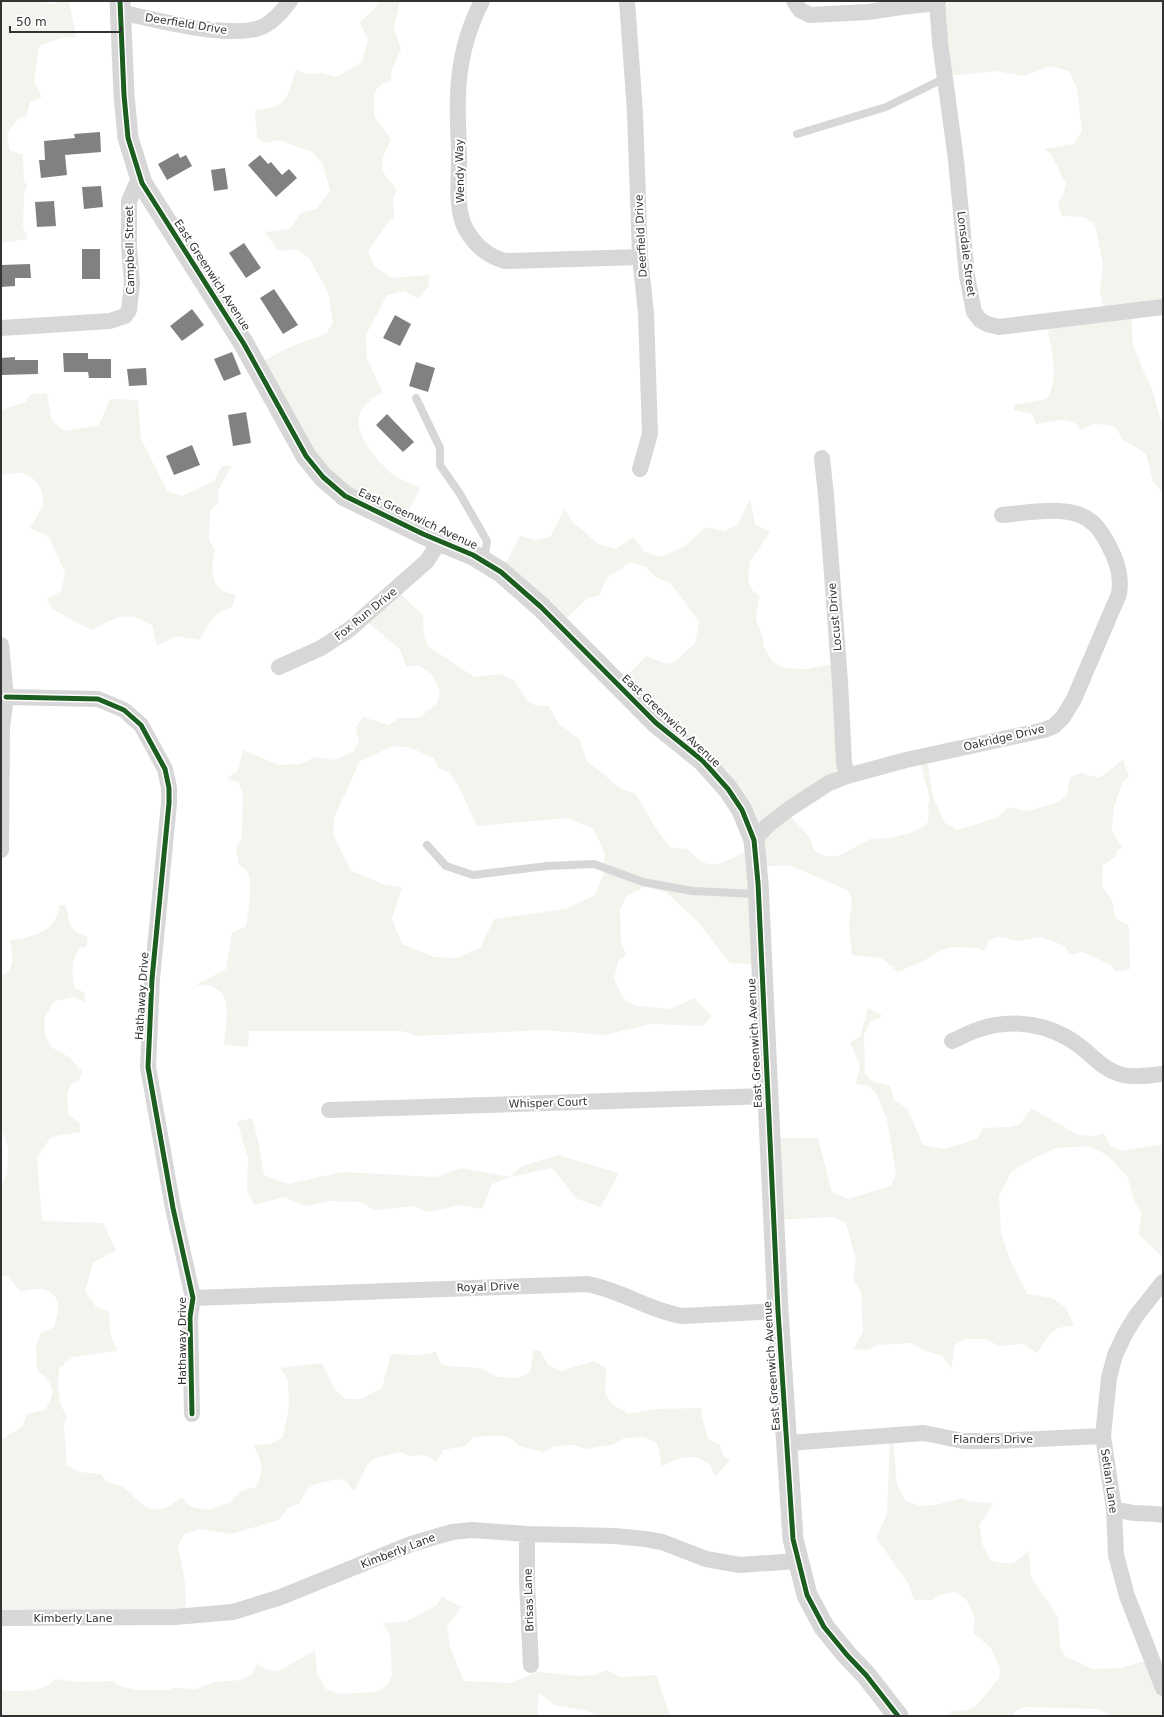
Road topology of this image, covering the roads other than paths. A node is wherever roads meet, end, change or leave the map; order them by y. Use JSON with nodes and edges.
{"nodes":[{"id":1,"x":290,"y":1,"type":"edge"},
{"id":2,"x":482,"y":1,"type":"edge"},
{"id":3,"x":627,"y":1,"type":"edge"},
{"id":4,"x":794,"y":1,"type":"edge"},
{"id":5,"x":938,"y":2,"type":"edge"},
{"id":6,"x":120,"y":6,"type":"edge"},
{"id":7,"x":945,"y":78,"type":"junction"},
{"id":8,"x":797,"y":134,"type":"dead end"},
{"id":9,"x":142,"y":183,"type":"junction"},
{"id":10,"x":640,"y":257,"type":"junction"},
{"id":11,"x":1163,"y":307,"type":"edge"},
{"id":12,"x":1,"y":328,"type":"edge"},
{"id":13,"x":416,"y":398,"type":"dead end"},
{"id":14,"x":822,"y":458,"type":"dead end"},
{"id":15,"x":640,"y":469,"type":"dead end"},
{"id":16,"x":1002,"y":515,"type":"dead end"},
{"id":17,"x":439,"y":542,"type":"junction"},
{"id":18,"x":484,"y":562,"type":"junction"},
{"id":19,"x":1,"y":645,"type":"edge"},
{"id":20,"x":279,"y":666,"type":"dead end"},
{"id":21,"x":6,"y":697,"type":"junction"},
{"id":22,"x":847,"y":776,"type":"junction"},
{"id":23,"x":754,"y":840,"type":"junction"},
{"id":24,"x":427,"y":845,"type":"dead end"},
{"id":25,"x":1,"y":850,"type":"edge"},
{"id":26,"x":758,"y":894,"type":"junction"},
{"id":27,"x":952,"y":1041,"type":"dead end"},
{"id":28,"x":1163,"y":1074,"type":"edge"},
{"id":29,"x":768,"y":1096,"type":"junction"},
{"id":30,"x":329,"y":1110,"type":"dead end"},
{"id":31,"x":1163,"y":1282,"type":"edge"},
{"id":32,"x":193,"y":1298,"type":"junction"},
{"id":33,"x":778,"y":1311,"type":"junction"},
{"id":34,"x":192,"y":1414,"type":"dead end"},
{"id":35,"x":1103,"y":1436,"type":"junction"},
{"id":36,"x":788,"y":1443,"type":"junction"},
{"id":37,"x":1114,"y":1509,"type":"junction"},
{"id":38,"x":1163,"y":1515,"type":"edge"},
{"id":39,"x":527,"y":1534,"type":"junction"},
{"id":40,"x":798,"y":1561,"type":"junction"},
{"id":41,"x":1,"y":1618,"type":"edge"},
{"id":42,"x":531,"y":1666,"type":"dead end"},
{"id":43,"x":1163,"y":1688,"type":"edge"},
{"id":44,"x":898,"y":1716,"type":"edge"}],
"edges":[{"from":1,"to":6,"type":"street","name":"Deerfield Drive"},
{"from":2,"to":10,"type":"street","name":"Wendy Way"},
{"from":3,"to":10,"type":"street","name":"Deerfield Drive"},
{"from":4,"to":5,"type":"street"},
{"from":5,"to":7,"type":"street","name":"Lonsdale Street"},
{"from":6,"to":9,"type":"street","name":"East Greenwich Avenue"},
{"from":7,"to":8,"type":"lane"},
{"from":7,"to":11,"type":"street","name":"Lonsdale Street"},
{"from":9,"to":12,"type":"street","name":"Campbell Street"},
{"from":9,"to":17,"type":"street","name":"East Greenwich Avenue"},
{"from":10,"to":15,"type":"street","name":"Deerfield Drive"},
{"from":13,"to":18,"type":"lane"},
{"from":14,"to":22,"type":"street","name":"Locust Drive"},
{"from":16,"to":22,"type":"street","name":"Oakridge Drive"},
{"from":17,"to":18,"type":"street","name":"East Greenwich Avenue"},
{"from":17,"to":20,"type":"street","name":"Fox Run Drive"},
{"from":18,"to":23,"type":"street","name":"East Greenwich Avenue"},
{"from":19,"to":21,"type":"street"},
{"from":21,"to":25,"type":"street"},
{"from":21,"to":32,"type":"street","name":"Hathaway Drive"},
{"from":22,"to":23,"type":"street","name":"Oakridge Drive"},
{"from":23,"to":26,"type":"street","name":"East Greenwich Avenue"},
{"from":24,"to":26,"type":"lane"},
{"from":26,"to":29,"type":"street","name":"East Greenwich Avenue"},
{"from":27,"to":28,"type":"street"},
{"from":29,"to":30,"type":"street","name":"Whisper Court"},
{"from":29,"to":33,"type":"street","name":"East Greenwich Avenue"},
{"from":31,"to":35,"type":"street","name":"Setian Lane"},
{"from":32,"to":33,"type":"street","name":"Royal Drive"},
{"from":32,"to":34,"type":"street","name":"Hathaway Drive"},
{"from":33,"to":36,"type":"street","name":"East Greenwich Avenue"},
{"from":35,"to":36,"type":"street","name":"Flanders Drive"},
{"from":35,"to":37,"type":"street","name":"Setian Lane"},
{"from":36,"to":40,"type":"street","name":"East Greenwich Avenue"},
{"from":37,"to":38,"type":"street"},
{"from":37,"to":43,"type":"street","name":"Setian Lane"},
{"from":39,"to":40,"type":"street","name":"Kimberly Lane"},
{"from":39,"to":41,"type":"street","name":"Kimberly Lane"},
{"from":39,"to":42,"type":"street","name":"Brisas Lane"},
{"from":40,"to":44,"type":"street","name":"East Greenwich Avenue"}]}
